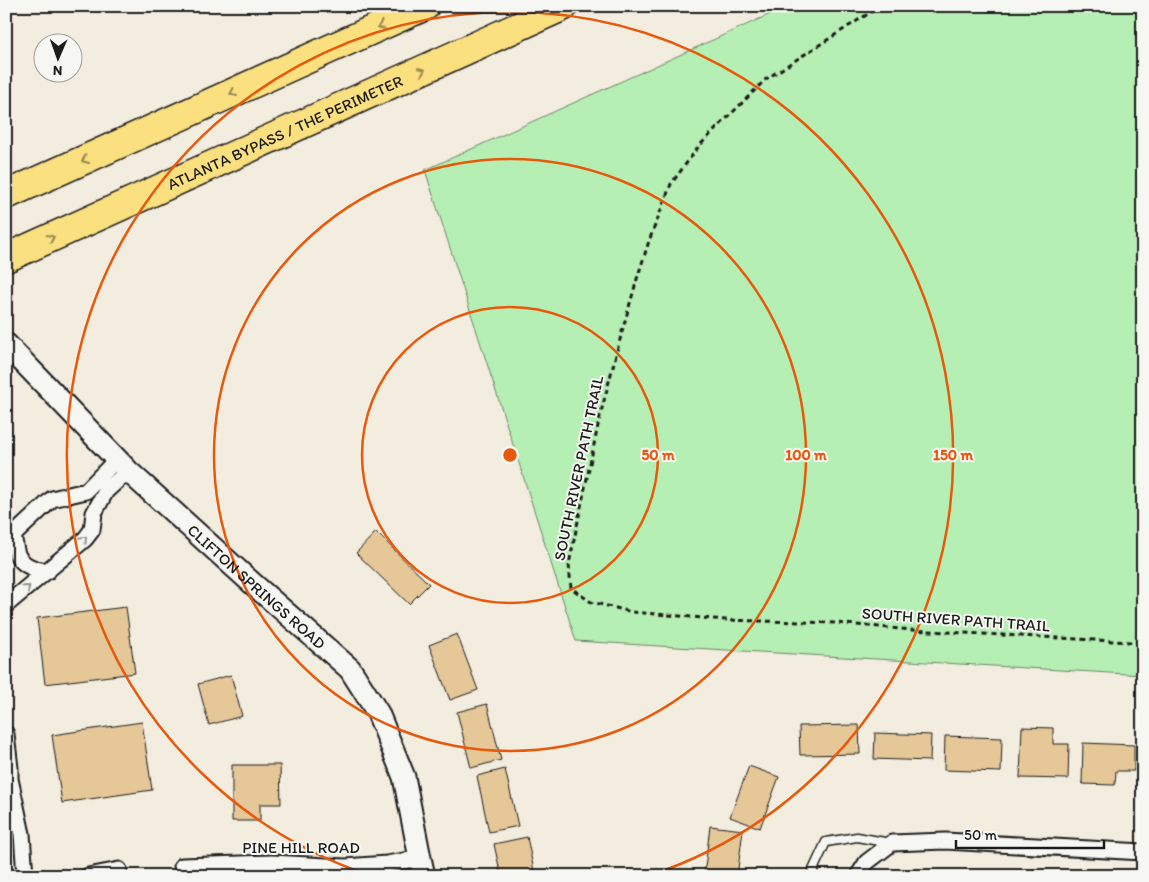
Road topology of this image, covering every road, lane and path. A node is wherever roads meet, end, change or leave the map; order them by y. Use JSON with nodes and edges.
{"nodes":[{"id":1,"x":425,"y":6,"type":"edge"},
{"id":2,"x":564,"y":6,"type":"edge"},
{"id":3,"x":883,"y":6,"type":"edge"},
{"id":4,"x":6,"y":195,"type":"edge"},
{"id":5,"x":6,"y":258,"type":"edge"},
{"id":6,"x":11,"y":350,"type":"edge"},
{"id":7,"x":122,"y":465,"type":"junction"},
{"id":8,"x":10,"y":539,"type":"edge"},
{"id":9,"x":48,"y":571,"type":"junction"},
{"id":10,"x":6,"y":605,"type":"edge"},
{"id":11,"x":1143,"y":641,"type":"edge"},
{"id":12,"x":6,"y":734,"type":"edge"},
{"id":13,"x":892,"y":843,"type":"junction"},
{"id":14,"x":1143,"y":852,"type":"edge"},
{"id":15,"x":182,"y":866,"type":"dead end"},
{"id":16,"x":422,"y":867,"type":"edge"},
{"id":17,"x":119,"y":870,"type":"dead end"},
{"id":18,"x":25,"y":876,"type":"edge"},
{"id":19,"x":88,"y":876,"type":"edge"},
{"id":20,"x":814,"y":876,"type":"edge"},
{"id":21,"x":858,"y":876,"type":"edge"}],
"edges":[{"from":1,"to":4,"type":"highway","one_way":true},
{"from":5,"to":2,"type":"highway","name":"ATLANTA BYPASS / THE PERIMETER","one_way":true},
{"from":3,"to":11,"type":"path","name":"SOUTH RIVER PATH TRAIL"},
{"from":6,"to":7,"type":"street","name":"CLIFTON SPRINGS ROAD"},
{"from":7,"to":8,"type":"street"},
{"from":9,"to":7,"type":"street","one_way":true},
{"from":7,"to":16,"type":"street","name":"CLIFTON SPRINGS ROAD"},
{"from":8,"to":9,"type":"street"},
{"from":10,"to":9,"type":"street","one_way":true},
{"from":12,"to":18,"type":"street"},
{"from":13,"to":14,"type":"street"},
{"from":13,"to":20,"type":"lane"},
{"from":13,"to":21,"type":"street"},
{"from":15,"to":16,"type":"street","name":"PINE HILL ROAD"},
{"from":17,"to":19,"type":"street"}]}
